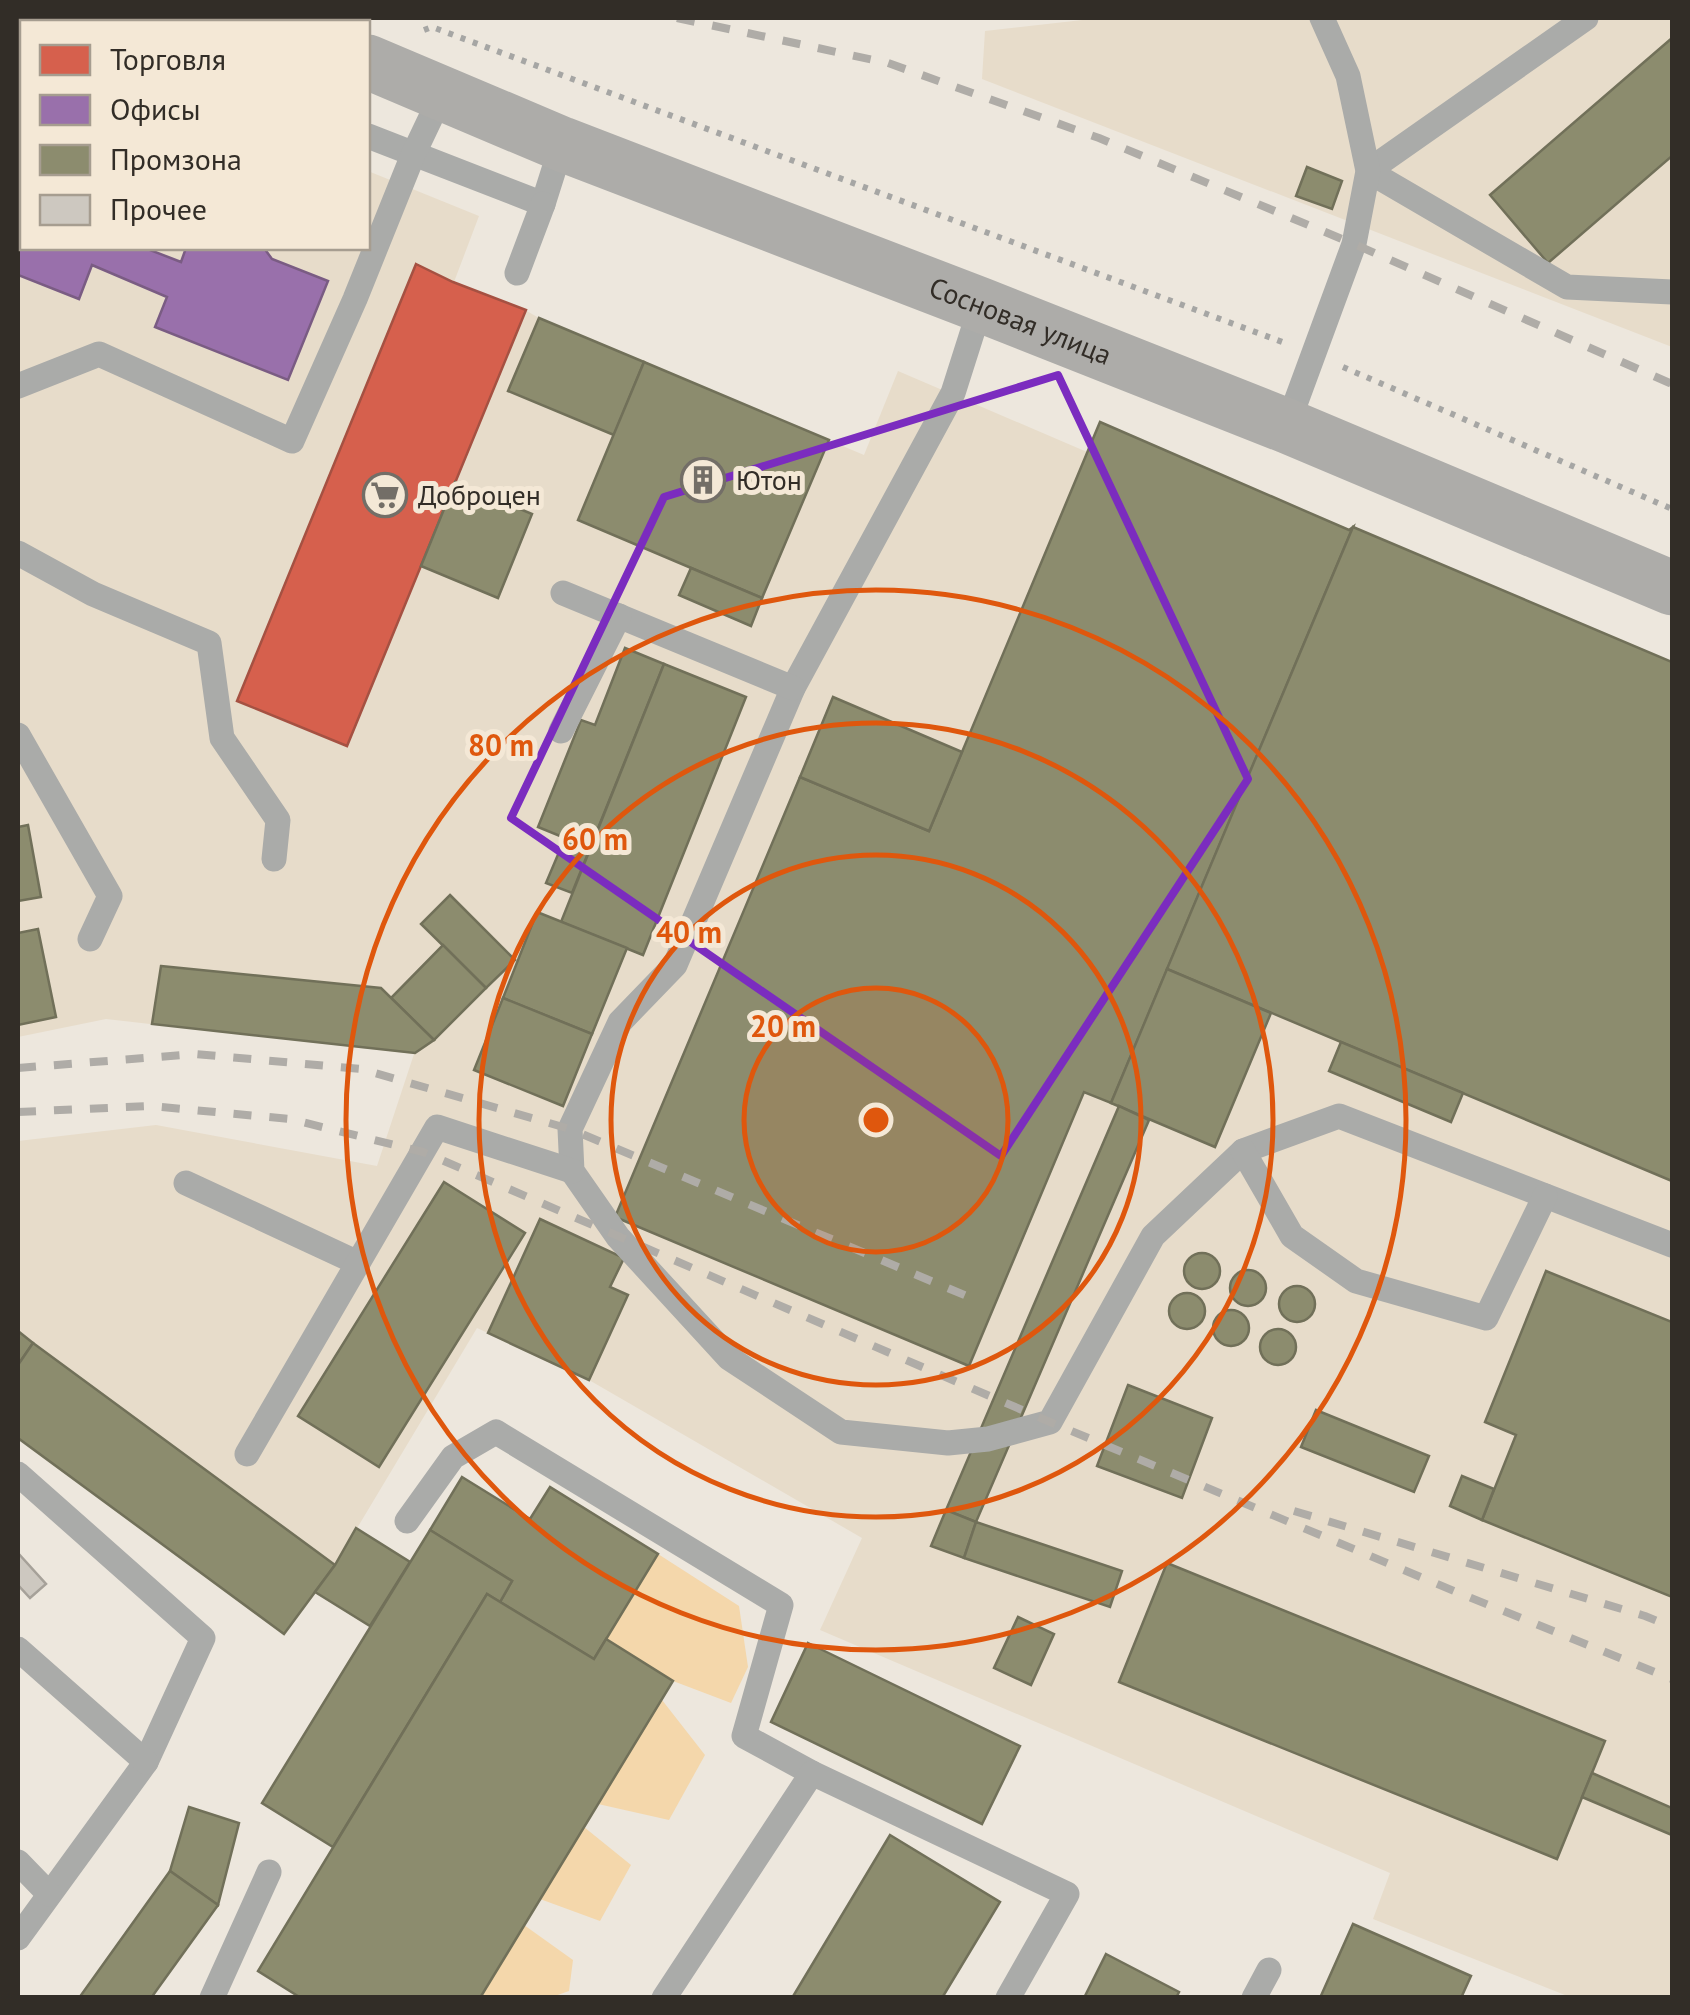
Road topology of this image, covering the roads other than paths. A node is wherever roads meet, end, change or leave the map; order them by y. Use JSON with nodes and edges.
{"nodes":[{"id":1,"x":1322,"y":18,"type":"edge"},
{"id":2,"x":1586,"y":18,"type":"edge"},
{"id":3,"x":380,"y":67,"type":"edge"},
{"id":4,"x":442,"y":94,"type":"junction"},
{"id":5,"x":370,"y":137,"type":"edge"},
{"id":6,"x":562,"y":144,"type":"junction"},
{"id":7,"x":413,"y":155,"type":"junction"},
{"id":8,"x":1368,"y":171,"type":"junction"},
{"id":9,"x":543,"y":204,"type":"junction"},
{"id":10,"x":517,"y":273,"type":"dead end"},
{"id":11,"x":1672,"y":292,"type":"edge"},
{"id":12,"x":981,"y":305,"type":"junction"},
{"id":13,"x":18,"y":386,"type":"edge"},
{"id":14,"x":1287,"y":426,"type":"junction"},
{"id":15,"x":18,"y":553,"type":"edge"},
{"id":16,"x":1672,"y":588,"type":"edge"},
{"id":17,"x":562,"y":593,"type":"dead end"},
{"id":18,"x":619,"y":616,"type":"junction"},
{"id":19,"x":793,"y":688,"type":"junction"},
{"id":20,"x":562,"y":731,"type":"dead end"},
{"id":21,"x":18,"y":736,"type":"edge"},
{"id":22,"x":274,"y":858,"type":"dead end"},
{"id":23,"x":90,"y":939,"type":"dead end"},
{"id":24,"x":1243,"y":1151,"type":"junction"},
{"id":25,"x":572,"y":1171,"type":"junction"},
{"id":26,"x":186,"y":1183,"type":"dead end"},
{"id":27,"x":1544,"y":1196,"type":"junction"},
{"id":28,"x":1672,"y":1245,"type":"edge"},
{"id":29,"x":358,"y":1263,"type":"junction"},
{"id":30,"x":246,"y":1454,"type":"dead end"},
{"id":31,"x":18,"y":1474,"type":"edge"},
{"id":32,"x":407,"y":1520,"type":"dead end"},
{"id":33,"x":18,"y":1648,"type":"edge"},
{"id":34,"x":146,"y":1762,"type":"junction"},
{"id":35,"x":812,"y":1773,"type":"junction"},
{"id":36,"x":18,"y":1862,"type":"edge"},
{"id":37,"x":270,"y":1872,"type":"dead end"},
{"id":38,"x":49,"y":1894,"type":"junction"},
{"id":39,"x":18,"y":1938,"type":"edge"},
{"id":40,"x":1269,"y":1970,"type":"dead end"},
{"id":41,"x":212,"y":1998,"type":"edge"},
{"id":42,"x":664,"y":1998,"type":"edge"},
{"id":43,"x":1008,"y":1998,"type":"edge"},
{"id":44,"x":1254,"y":1998,"type":"edge"}],
"edges":[{"from":1,"to":8,"type":"lane"},
{"from":2,"to":8,"type":"lane"},
{"from":3,"to":4,"type":"main road","name":"Сосновая улица"},
{"from":4,"to":6,"type":"main road","name":"Сосновая улица"},
{"from":4,"to":7,"type":"lane"},
{"from":5,"to":7,"type":"lane"},
{"from":6,"to":9,"type":"lane"},
{"from":6,"to":12,"type":"main road","name":"Сосновая улица"},
{"from":7,"to":9,"type":"lane"},
{"from":7,"to":13,"type":"lane"},
{"from":8,"to":11,"type":"lane"},
{"from":8,"to":14,"type":"lane"},
{"from":9,"to":10,"type":"lane"},
{"from":12,"to":14,"type":"main road","name":"Сосновая улица"},
{"from":12,"to":19,"type":"lane"},
{"from":14,"to":16,"type":"main road","name":"Сосновая улица"},
{"from":15,"to":22,"type":"lane"},
{"from":17,"to":18,"type":"lane"},
{"from":18,"to":19,"type":"lane"},
{"from":18,"to":20,"type":"lane"},
{"from":19,"to":25,"type":"lane"},
{"from":21,"to":23,"type":"lane"},
{"from":24,"to":25,"type":"lane"},
{"from":24,"to":27,"type":"lane"},
{"from":24,"to":27,"type":"lane"},
{"from":25,"to":29,"type":"lane"},
{"from":26,"to":29,"type":"lane"},
{"from":27,"to":28,"type":"lane"},
{"from":29,"to":30,"type":"lane"},
{"from":31,"to":34,"type":"lane"},
{"from":32,"to":35,"type":"lane"},
{"from":33,"to":34,"type":"lane"},
{"from":34,"to":38,"type":"lane"},
{"from":35,"to":42,"type":"lane"},
{"from":35,"to":43,"type":"lane"},
{"from":36,"to":38,"type":"lane"},
{"from":37,"to":41,"type":"lane"},
{"from":38,"to":39,"type":"lane"},
{"from":40,"to":44,"type":"lane"}]}
